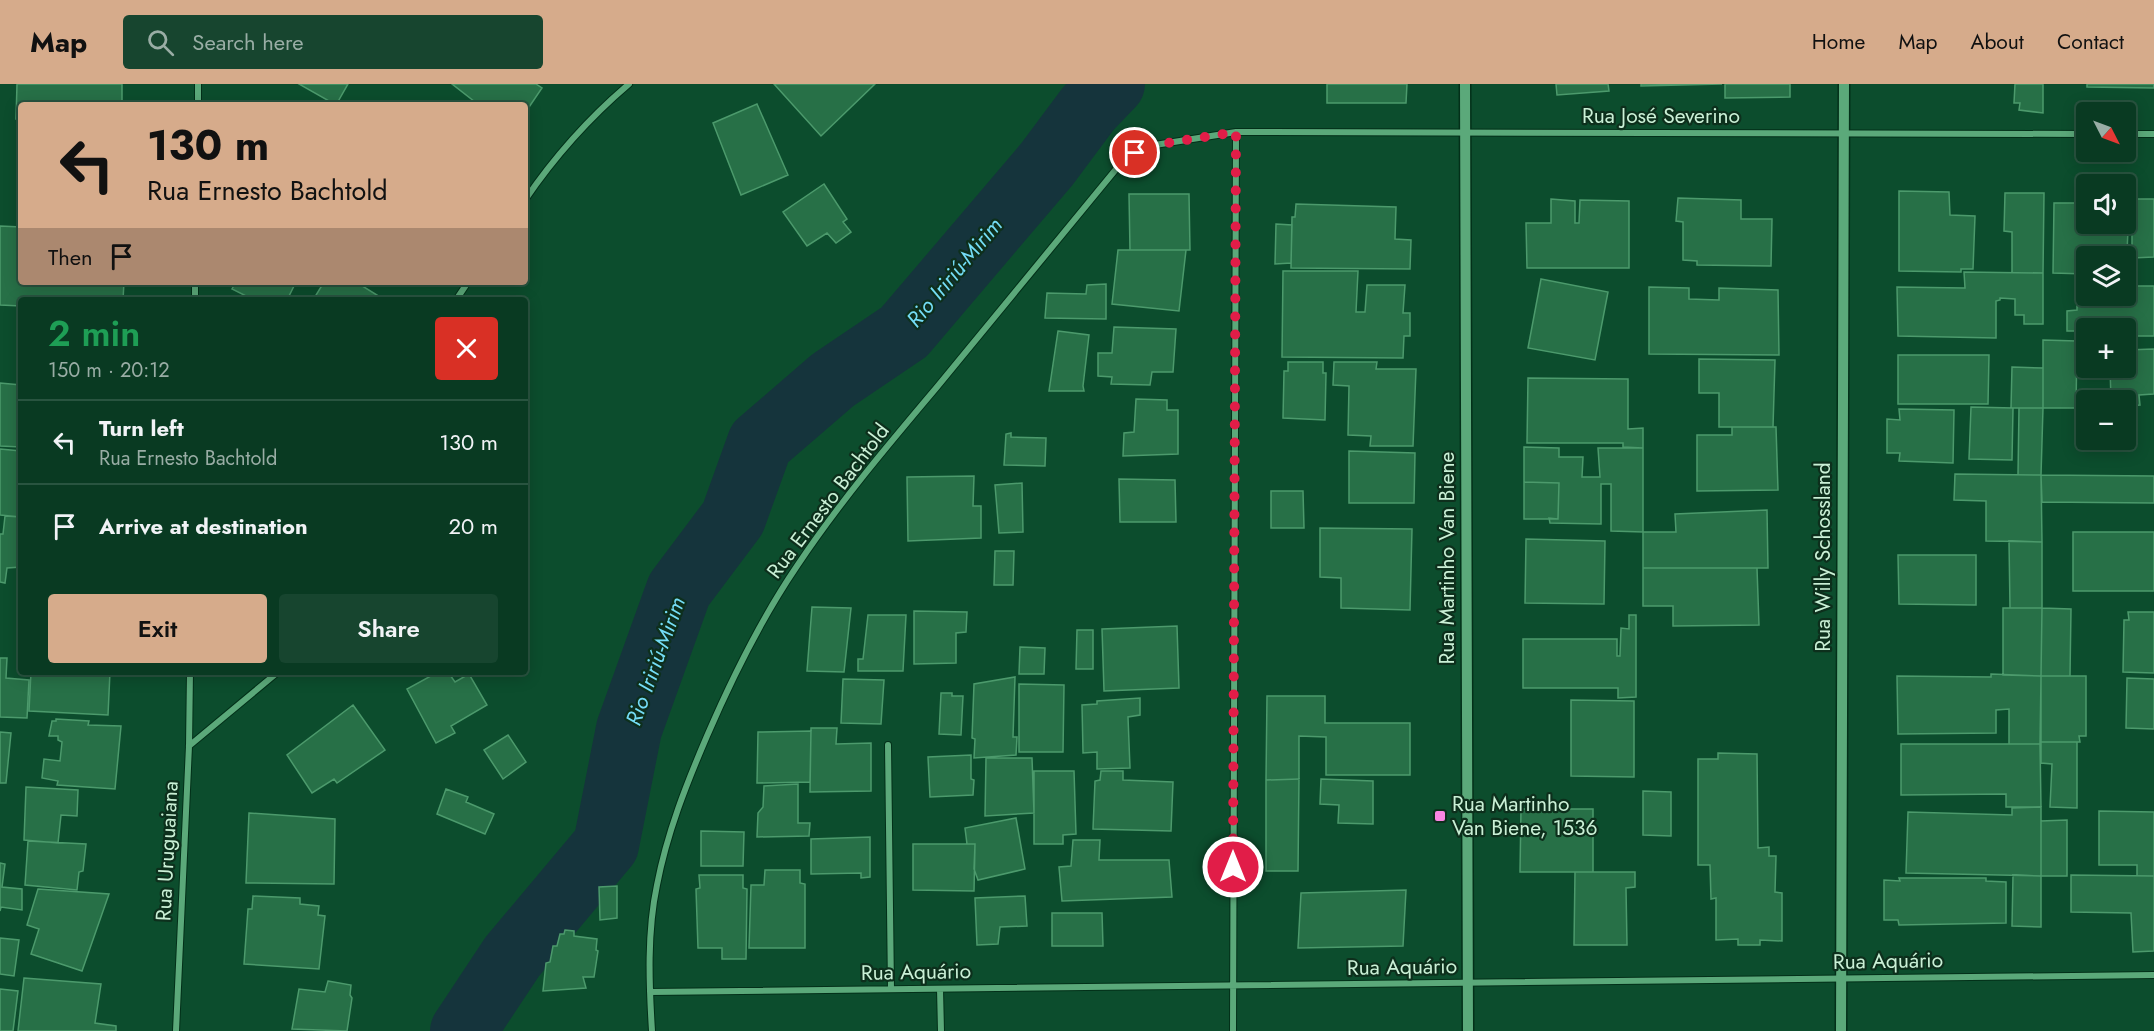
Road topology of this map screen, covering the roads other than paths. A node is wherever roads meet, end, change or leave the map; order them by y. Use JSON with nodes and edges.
{"nodes":[{"id":1,"x":198,"y":84,"type":"edge"},
{"id":2,"x":629,"y":84,"type":"edge"},
{"id":3,"x":1465,"y":84,"type":"edge"},
{"id":4,"x":1845,"y":84,"type":"edge"},
{"id":5,"x":198,"y":102,"type":"edge"},
{"id":6,"x":1236,"y":132,"type":"junction"},
{"id":7,"x":1465,"y":132,"type":"junction"},
{"id":8,"x":1844,"y":133,"type":"junction"},
{"id":9,"x":2076,"y":134,"type":"edge"},
{"id":10,"x":2136,"y":134,"type":"edge"},
{"id":11,"x":2154,"y":134,"type":"edge"},
{"id":12,"x":528,"y":196,"type":"edge"},
{"id":13,"x":190,"y":675,"type":"edge"},
{"id":14,"x":274,"y":675,"type":"edge"},
{"id":15,"x":888,"y":745,"type":"dead end"},
{"id":16,"x":189,"y":746,"type":"junction"},
{"id":17,"x":2154,"y":975,"type":"edge"},
{"id":18,"x":1841,"y":978,"type":"junction"},
{"id":19,"x":1469,"y":982,"type":"junction"},
{"id":20,"x":1233,"y":985,"type":"junction"},
{"id":21,"x":891,"y":989,"type":"junction"},
{"id":22,"x":940,"y":989,"type":"junction"},
{"id":23,"x":650,"y":992,"type":"junction"},
{"id":24,"x":176,"y":1031,"type":"edge"},
{"id":25,"x":652,"y":1031,"type":"edge"},
{"id":26,"x":941,"y":1031,"type":"edge"},
{"id":27,"x":1233,"y":1031,"type":"edge"},
{"id":28,"x":1468,"y":1031,"type":"edge"},
{"id":29,"x":1841,"y":1031,"type":"edge"}],
"edges":[{"from":1,"to":5,"type":"street"},
{"from":2,"to":12,"type":"street"},
{"from":3,"to":7,"type":"street","name":"Rua Martinho Van Biene"},
{"from":4,"to":8,"type":"street","name":"Rua Willy Schossland"},
{"from":6,"to":7,"type":"street","name":"Rua José Severino"},
{"from":6,"to":20,"type":"street"},
{"from":6,"to":23,"type":"street","name":"Rua Ernesto Bachtold"},
{"from":7,"to":8,"type":"street","name":"Rua José Severino"},
{"from":7,"to":19,"type":"street","name":"Rua Martinho Van Biene"},
{"from":8,"to":9,"type":"street","name":"Rua José Severino"},
{"from":8,"to":18,"type":"street","name":"Rua Willy Schossland"},
{"from":10,"to":11,"type":"street"},
{"from":13,"to":16,"type":"street","name":"Rua Uruguaiana"},
{"from":14,"to":16,"type":"street"},
{"from":15,"to":21,"type":"street"},
{"from":16,"to":24,"type":"street","name":"Rua Uruguaiana"},
{"from":17,"to":18,"type":"street","name":"Rua Aquário"},
{"from":18,"to":19,"type":"street","name":"Rua Aquário"},
{"from":18,"to":29,"type":"street","name":"Rua Willy Schossland"},
{"from":19,"to":20,"type":"street","name":"Rua Aquário"},
{"from":19,"to":28,"type":"street","name":"Rua Martinho Van Biene"},
{"from":20,"to":22,"type":"street","name":"Rua Aquário"},
{"from":20,"to":27,"type":"street"},
{"from":21,"to":22,"type":"street","name":"Rua Aquário"},
{"from":21,"to":23,"type":"street","name":"Rua Aquário"},
{"from":22,"to":26,"type":"street"},
{"from":23,"to":25,"type":"street","name":"Rua Ernesto Bachtold"}]}
